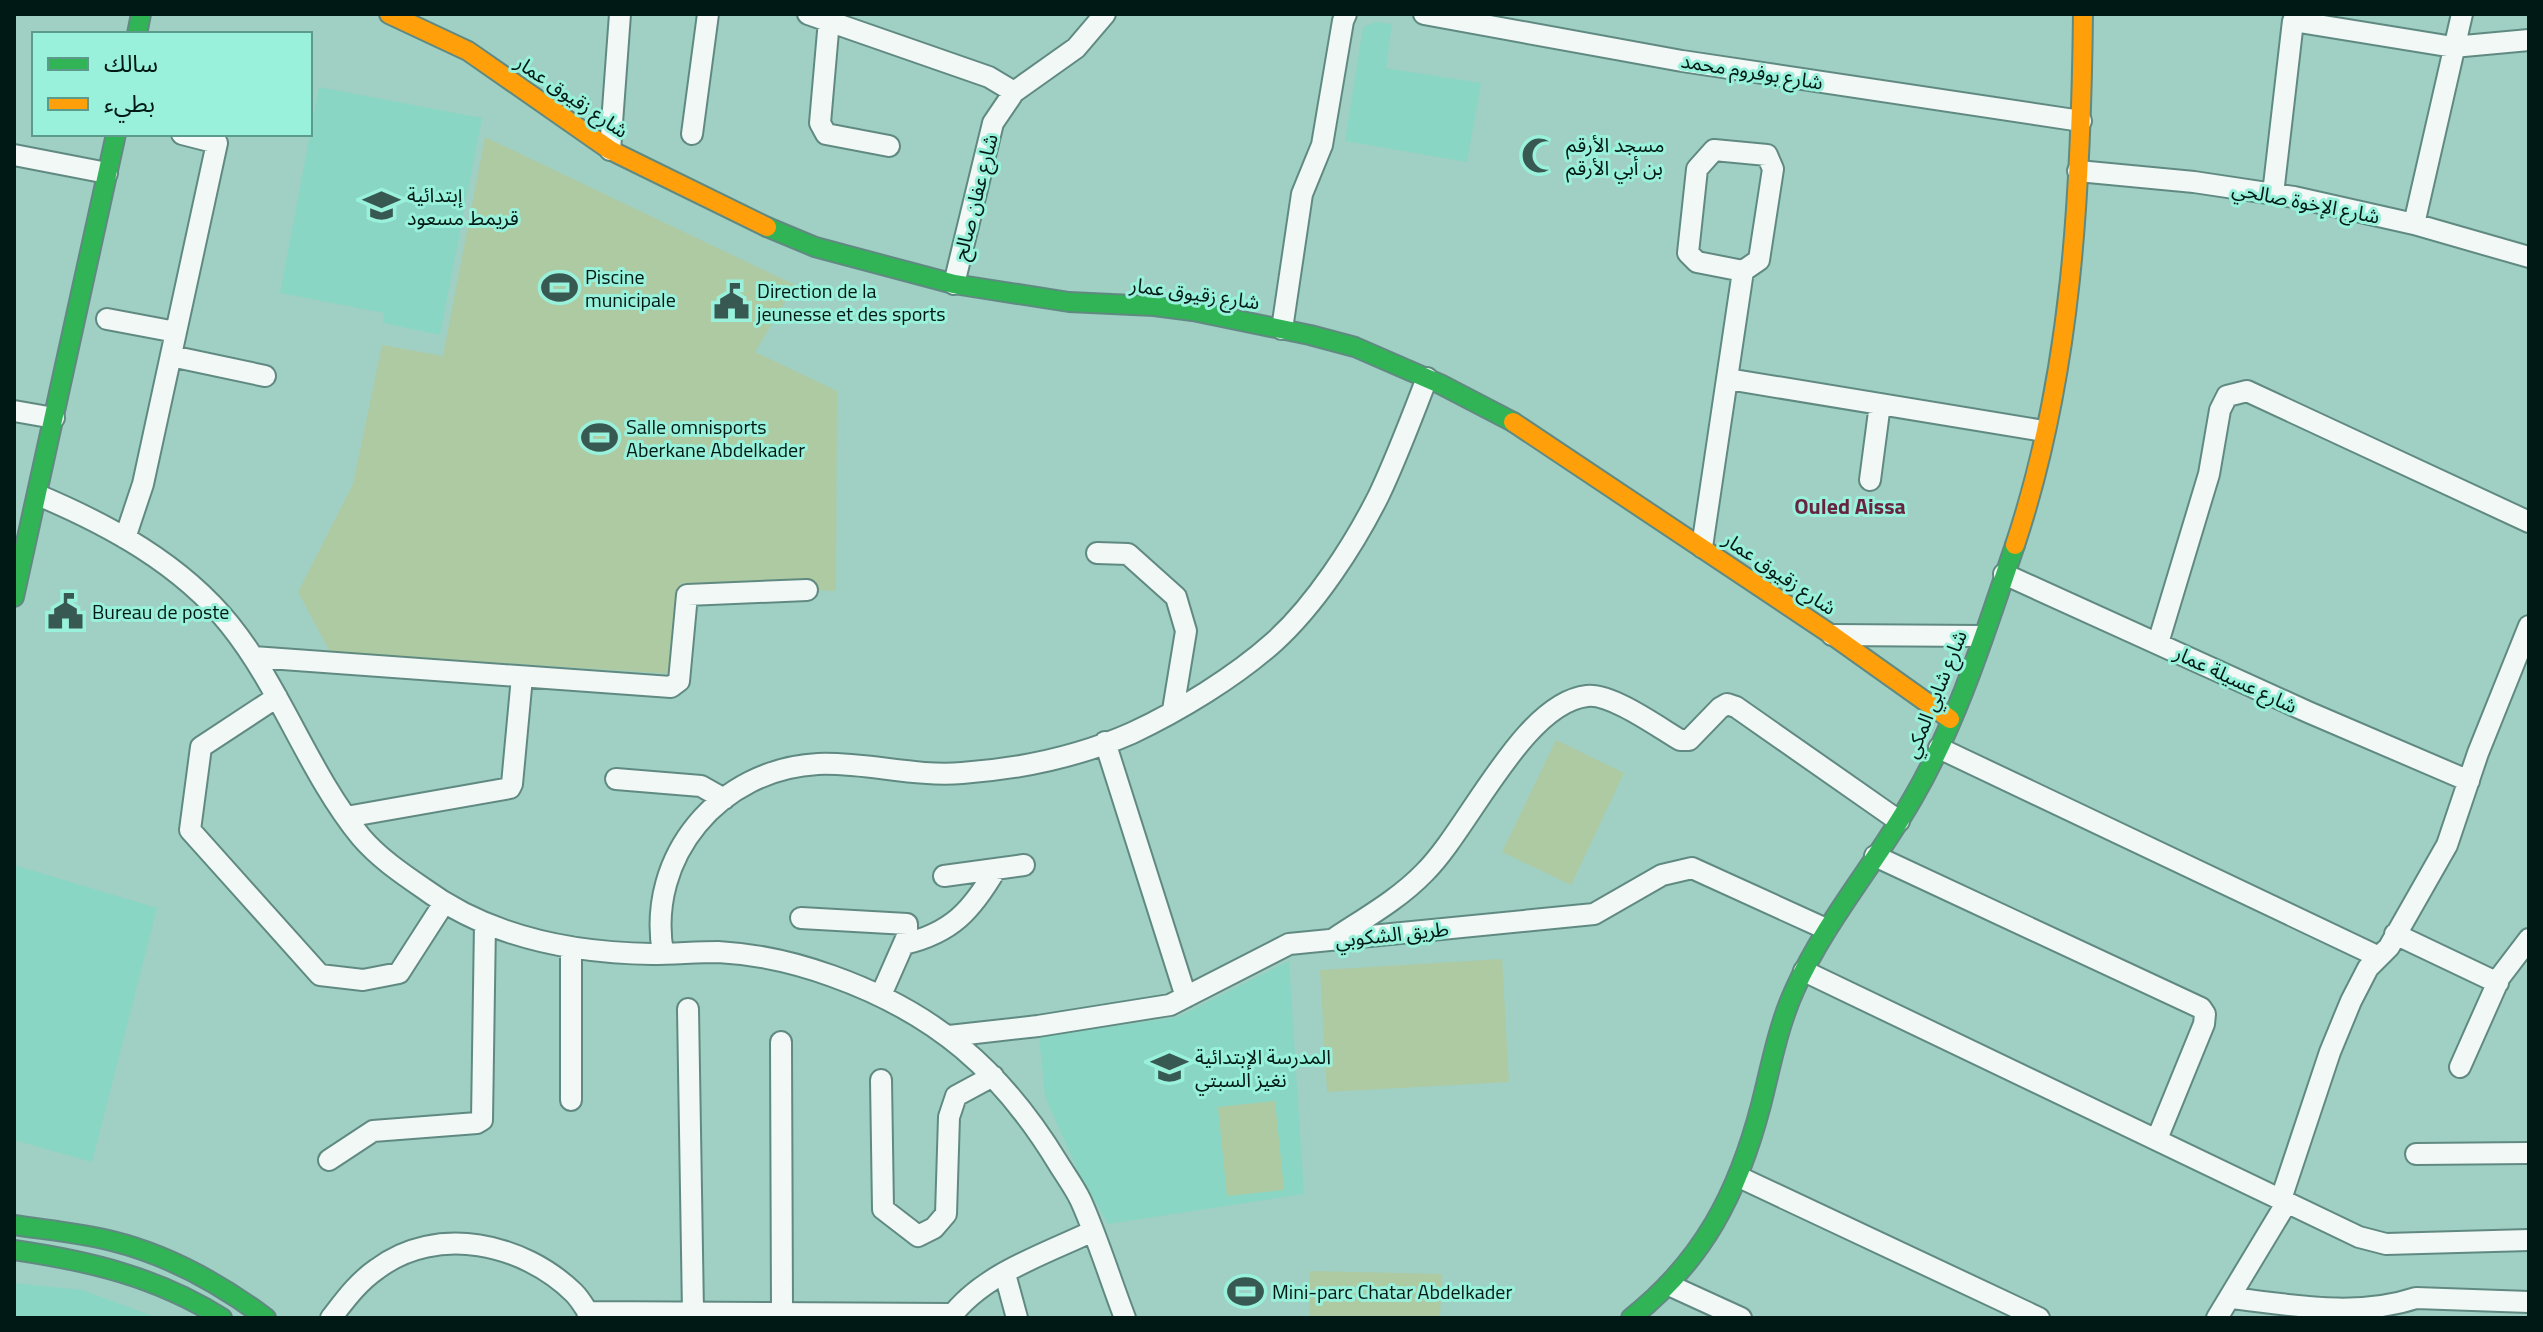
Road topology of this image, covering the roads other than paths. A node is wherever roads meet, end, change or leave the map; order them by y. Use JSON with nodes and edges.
{"nodes":[{"id":1,"x":389,"y":14,"type":"edge"},
{"id":2,"x":620,"y":14,"type":"edge"},
{"id":3,"x":708,"y":14,"type":"edge"},
{"id":4,"x":808,"y":14,"type":"edge"},
{"id":5,"x":1105,"y":14,"type":"edge"},
{"id":6,"x":1346,"y":14,"type":"edge"},
{"id":7,"x":1424,"y":14,"type":"edge"},
{"id":8,"x":2083,"y":14,"type":"edge"},
{"id":9,"x":2462,"y":14,"type":"edge"},
{"id":10,"x":829,"y":20,"type":"junction"},
{"id":11,"x":2529,"y":40,"type":"edge"},
{"id":12,"x":2453,"y":47,"type":"junction"},
{"id":13,"x":1014,"y":92,"type":"junction"},
{"id":14,"x":2081,"y":121,"type":"junction"},
{"id":15,"x":692,"y":134,"type":"dead end"},
{"id":16,"x":116,"y":136,"type":"edge"},
{"id":17,"x":190,"y":136,"type":"edge"},
{"id":18,"x":889,"y":146,"type":"dead end"},
{"id":19,"x":610,"y":150,"type":"junction"},
{"id":20,"x":15,"y":161,"type":"edge"},
{"id":21,"x":2078,"y":171,"type":"junction"},
{"id":22,"x":107,"y":173,"type":"junction"},
{"id":23,"x":2273,"y":194,"type":"junction"},
{"id":24,"x":2414,"y":224,"type":"junction"},
{"id":25,"x":2529,"y":257,"type":"edge"},
{"id":26,"x":1743,"y":271,"type":"junction"},
{"id":27,"x":954,"y":284,"type":"junction"},
{"id":28,"x":107,"y":319,"type":"dead end"},
{"id":29,"x":1282,"y":329,"type":"junction"},
{"id":30,"x":176,"y":332,"type":"junction"},
{"id":31,"x":171,"y":356,"type":"junction"},
{"id":32,"x":265,"y":376,"type":"dead end"},
{"id":33,"x":1427,"y":378,"type":"junction"},
{"id":34,"x":1728,"y":379,"type":"junction"},
{"id":35,"x":1880,"y":404,"type":"junction"},
{"id":36,"x":14,"y":411,"type":"edge"},
{"id":37,"x":54,"y":418,"type":"junction"},
{"id":38,"x":2044,"y":431,"type":"junction"},
{"id":39,"x":1870,"y":480,"type":"dead end"},
{"id":40,"x":38,"y":495,"type":"junction"},
{"id":41,"x":2529,"y":522,"type":"edge"},
{"id":42,"x":125,"y":538,"type":"junction"},
{"id":43,"x":1702,"y":547,"type":"junction"},
{"id":44,"x":1097,"y":553,"type":"dead end"},
{"id":45,"x":2004,"y":574,"type":"junction"},
{"id":46,"x":807,"y":590,"type":"dead end"},
{"id":47,"x":14,"y":597,"type":"edge"},
{"id":48,"x":2529,"y":626,"type":"edge"},
{"id":49,"x":1832,"y":635,"type":"junction"},
{"id":50,"x":1982,"y":636,"type":"junction"},
{"id":51,"x":2158,"y":643,"type":"junction"},
{"id":52,"x":253,"y":657,"type":"junction"},
{"id":53,"x":522,"y":677,"type":"junction"},
{"id":54,"x":277,"y":697,"type":"junction"},
{"id":55,"x":1173,"y":710,"type":"junction"},
{"id":56,"x":1950,"y":719,"type":"junction"},
{"id":57,"x":1105,"y":742,"type":"junction"},
{"id":58,"x":1939,"y":748,"type":"junction"},
{"id":59,"x":616,"y":779,"type":"dead end"},
{"id":60,"x":2469,"y":781,"type":"junction"},
{"id":61,"x":724,"y":799,"type":"junction"},
{"id":62,"x":346,"y":817,"type":"junction"},
{"id":63,"x":1899,"y":821,"type":"junction"},
{"id":64,"x":1875,"y":856,"type":"junction"},
{"id":65,"x":1024,"y":865,"type":"dead end"},
{"id":66,"x":996,"y":869,"type":"junction"},
{"id":67,"x":944,"y":876,"type":"dead end"},
{"id":68,"x":444,"y":903,"type":"junction"},
{"id":69,"x":801,"y":918,"type":"dead end"},
{"id":70,"x":485,"y":923,"type":"junction"},
{"id":71,"x":1826,"y":929,"type":"junction"},
{"id":72,"x":2395,"y":934,"type":"junction"},
{"id":73,"x":2529,"y":939,"type":"edge"},
{"id":74,"x":1331,"y":940,"type":"junction"},
{"id":75,"x":904,"y":944,"type":"junction"},
{"id":76,"x":571,"y":947,"type":"junction"},
{"id":77,"x":663,"y":953,"type":"junction"},
{"id":78,"x":2379,"y":957,"type":"junction"},
{"id":79,"x":1804,"y":971,"type":"junction"},
{"id":80,"x":2498,"y":983,"type":"junction"},
{"id":81,"x":881,"y":995,"type":"junction"},
{"id":82,"x":1186,"y":997,"type":"junction"},
{"id":83,"x":688,"y":1009,"type":"dead end"},
{"id":84,"x":949,"y":1036,"type":"junction"},
{"id":85,"x":781,"y":1042,"type":"dead end"},
{"id":86,"x":2460,"y":1067,"type":"dead end"},
{"id":87,"x":993,"y":1076,"type":"junction"},
{"id":88,"x":881,"y":1080,"type":"dead end"},
{"id":89,"x":571,"y":1100,"type":"dead end"},
{"id":90,"x":2157,"y":1139,"type":"junction"},
{"id":91,"x":2529,"y":1153,"type":"edge"},
{"id":92,"x":2416,"y":1154,"type":"dead end"},
{"id":93,"x":329,"y":1160,"type":"dead end"},
{"id":94,"x":1739,"y":1177,"type":"junction"},
{"id":95,"x":2284,"y":1201,"type":"junction"},
{"id":96,"x":14,"y":1225,"type":"edge"},
{"id":97,"x":1093,"y":1231,"type":"junction"},
{"id":98,"x":2529,"y":1240,"type":"edge"},
{"id":99,"x":14,"y":1250,"type":"edge"},
{"id":100,"x":1005,"y":1274,"type":"junction"},
{"id":101,"x":1671,"y":1286,"type":"junction"},
{"id":102,"x":2231,"y":1298,"type":"junction"},
{"id":103,"x":2529,"y":1302,"type":"edge"},
{"id":104,"x":693,"y":1312,"type":"junction"},
{"id":105,"x":782,"y":1313,"type":"junction"},
{"id":106,"x":590,"y":1315,"type":"edge"},
{"id":107,"x":951,"y":1316,"type":"edge"},
{"id":108,"x":222,"y":1318,"type":"edge"},
{"id":109,"x":266,"y":1318,"type":"edge"},
{"id":110,"x":331,"y":1318,"type":"edge"},
{"id":111,"x":1017,"y":1318,"type":"edge"},
{"id":112,"x":1125,"y":1318,"type":"edge"},
{"id":113,"x":1631,"y":1318,"type":"edge"},
{"id":114,"x":1741,"y":1318,"type":"edge"},
{"id":115,"x":2039,"y":1318,"type":"edge"},
{"id":116,"x":2217,"y":1318,"type":"edge"}],
"edges":[{"from":1,"to":19,"type":"main road","name":"شارع زقيوق عمار"},
{"from":2,"to":19,"type":"street"},
{"from":3,"to":15,"type":"street"},
{"from":4,"to":10,"type":"street"},
{"from":5,"to":13,"type":"street","name":"شارع عفان صالح"},
{"from":6,"to":29,"type":"street"},
{"from":7,"to":14,"type":"street","name":"شارع بوفروم محمد"},
{"from":8,"to":14,"type":"main road","name":"شارع شابي المكي"},
{"from":9,"to":12,"type":"street"},
{"from":10,"to":13,"type":"street"},
{"from":10,"to":18,"type":"street"},
{"from":11,"to":12,"type":"street"},
{"from":12,"to":23,"type":"street"},
{"from":12,"to":24,"type":"street"},
{"from":13,"to":27,"type":"street","name":"شارع عفان صالح"},
{"from":14,"to":21,"type":"main road","name":"شارع شابي المكي"},
{"from":16,"to":22,"type":"main road"},
{"from":17,"to":30,"type":"street"},
{"from":19,"to":27,"type":"main road","name":"شارع زقيوق عمار"},
{"from":20,"to":22,"type":"street"},
{"from":21,"to":23,"type":"street","name":"شارع الإخوة صالحي"},
{"from":21,"to":38,"type":"main road","name":"شارع شابي المكي"},
{"from":22,"to":37,"type":"main road"},
{"from":23,"to":24,"type":"street","name":"شارع الإخوة صالحي"},
{"from":24,"to":25,"type":"street","name":"شارع الإخوة صالحي"},
{"from":26,"to":26,"type":"street"},
{"from":26,"to":34,"type":"street"},
{"from":27,"to":29,"type":"main road","name":"شارع زقيوق عمار"},
{"from":28,"to":30,"type":"street"},
{"from":29,"to":33,"type":"main road","name":"شارع زقيوق عمار"},
{"from":30,"to":31,"type":"street"},
{"from":31,"to":32,"type":"street"},
{"from":31,"to":42,"type":"street"},
{"from":33,"to":43,"type":"main road","name":"شارع زقيوق عمار"},
{"from":33,"to":55,"type":"street"},
{"from":34,"to":35,"type":"street"},
{"from":34,"to":43,"type":"street"},
{"from":35,"to":38,"type":"street"},
{"from":35,"to":39,"type":"street"},
{"from":36,"to":37,"type":"street"},
{"from":37,"to":40,"type":"main road"},
{"from":38,"to":45,"type":"main road","name":"شارع شابي المكي"},
{"from":40,"to":42,"type":"street"},
{"from":40,"to":47,"type":"main road"},
{"from":41,"to":51,"type":"street"},
{"from":42,"to":52,"type":"street"},
{"from":43,"to":49,"type":"main road","name":"شارع زقيوق عمار"},
{"from":44,"to":55,"type":"street"},
{"from":45,"to":50,"type":"main road","name":"شارع شابي المكي"},
{"from":45,"to":51,"type":"street","name":"شارع عسيلة عمار"},
{"from":46,"to":53,"type":"street"},
{"from":48,"to":60,"type":"street"},
{"from":49,"to":50,"type":"street"},
{"from":49,"to":56,"type":"main road","name":"شارع زقيوق عمار"},
{"from":50,"to":56,"type":"main road","name":"شارع شابي المكي"},
{"from":51,"to":60,"type":"street","name":"شارع عسيلة عمار"},
{"from":52,"to":53,"type":"street"},
{"from":52,"to":54,"type":"street"},
{"from":53,"to":62,"type":"street"},
{"from":54,"to":62,"type":"street"},
{"from":54,"to":68,"type":"street"},
{"from":55,"to":57,"type":"street"},
{"from":56,"to":58,"type":"main road","name":"شارع شابي المكي"},
{"from":57,"to":61,"type":"street"},
{"from":57,"to":82,"type":"street"},
{"from":58,"to":63,"type":"main road","name":"شارع شابي المكي"},
{"from":58,"to":78,"type":"street"},
{"from":59,"to":61,"type":"street"},
{"from":60,"to":72,"type":"street"},
{"from":61,"to":77,"type":"street"},
{"from":62,"to":68,"type":"street"},
{"from":63,"to":64,"type":"main road","name":"شارع شابي المكي"},
{"from":63,"to":74,"type":"street"},
{"from":64,"to":71,"type":"main road","name":"شارع شابي المكي"},
{"from":64,"to":90,"type":"street"},
{"from":65,"to":66,"type":"street"},
{"from":66,"to":67,"type":"street"},
{"from":66,"to":75,"type":"street"},
{"from":68,"to":70,"type":"street"},
{"from":69,"to":75,"type":"street"},
{"from":70,"to":76,"type":"street"},
{"from":70,"to":93,"type":"street"},
{"from":71,"to":74,"type":"street","name":"طريق الشكوبي"},
{"from":71,"to":79,"type":"main road","name":"شارع شابي المكي"},
{"from":72,"to":78,"type":"street"},
{"from":72,"to":80,"type":"street"},
{"from":73,"to":80,"type":"street"},
{"from":74,"to":82,"type":"street","name":"طريق الشكوبي"},
{"from":75,"to":81,"type":"street"},
{"from":76,"to":77,"type":"street"},
{"from":76,"to":89,"type":"street"},
{"from":77,"to":81,"type":"street"},
{"from":78,"to":95,"type":"street"},
{"from":79,"to":90,"type":"street"},
{"from":79,"to":94,"type":"main road","name":"شارع شابي المكي"},
{"from":80,"to":86,"type":"street"},
{"from":81,"to":84,"type":"street"},
{"from":82,"to":84,"type":"street","name":"طريق الشكوبي"},
{"from":83,"to":104,"type":"street"},
{"from":84,"to":87,"type":"street"},
{"from":85,"to":105,"type":"street"},
{"from":87,"to":88,"type":"street"},
{"from":87,"to":97,"type":"street"},
{"from":90,"to":95,"type":"street"},
{"from":91,"to":92,"type":"street"},
{"from":94,"to":101,"type":"main road","name":"شارع شابي المكي"},
{"from":94,"to":115,"type":"street"},
{"from":95,"to":98,"type":"street"},
{"from":95,"to":102,"type":"street"},
{"from":96,"to":109,"type":"main road"},
{"from":97,"to":100,"type":"street"},
{"from":97,"to":112,"type":"street"},
{"from":99,"to":108,"type":"main road"},
{"from":100,"to":107,"type":"street"},
{"from":100,"to":111,"type":"street"},
{"from":101,"to":113,"type":"main road","name":"شارع شابي المكي"},
{"from":101,"to":114,"type":"street"},
{"from":102,"to":103,"type":"street"},
{"from":102,"to":116,"type":"street"},
{"from":104,"to":105,"type":"street"},
{"from":104,"to":106,"type":"street"},
{"from":105,"to":107,"type":"street"},
{"from":106,"to":110,"type":"street"}]}
